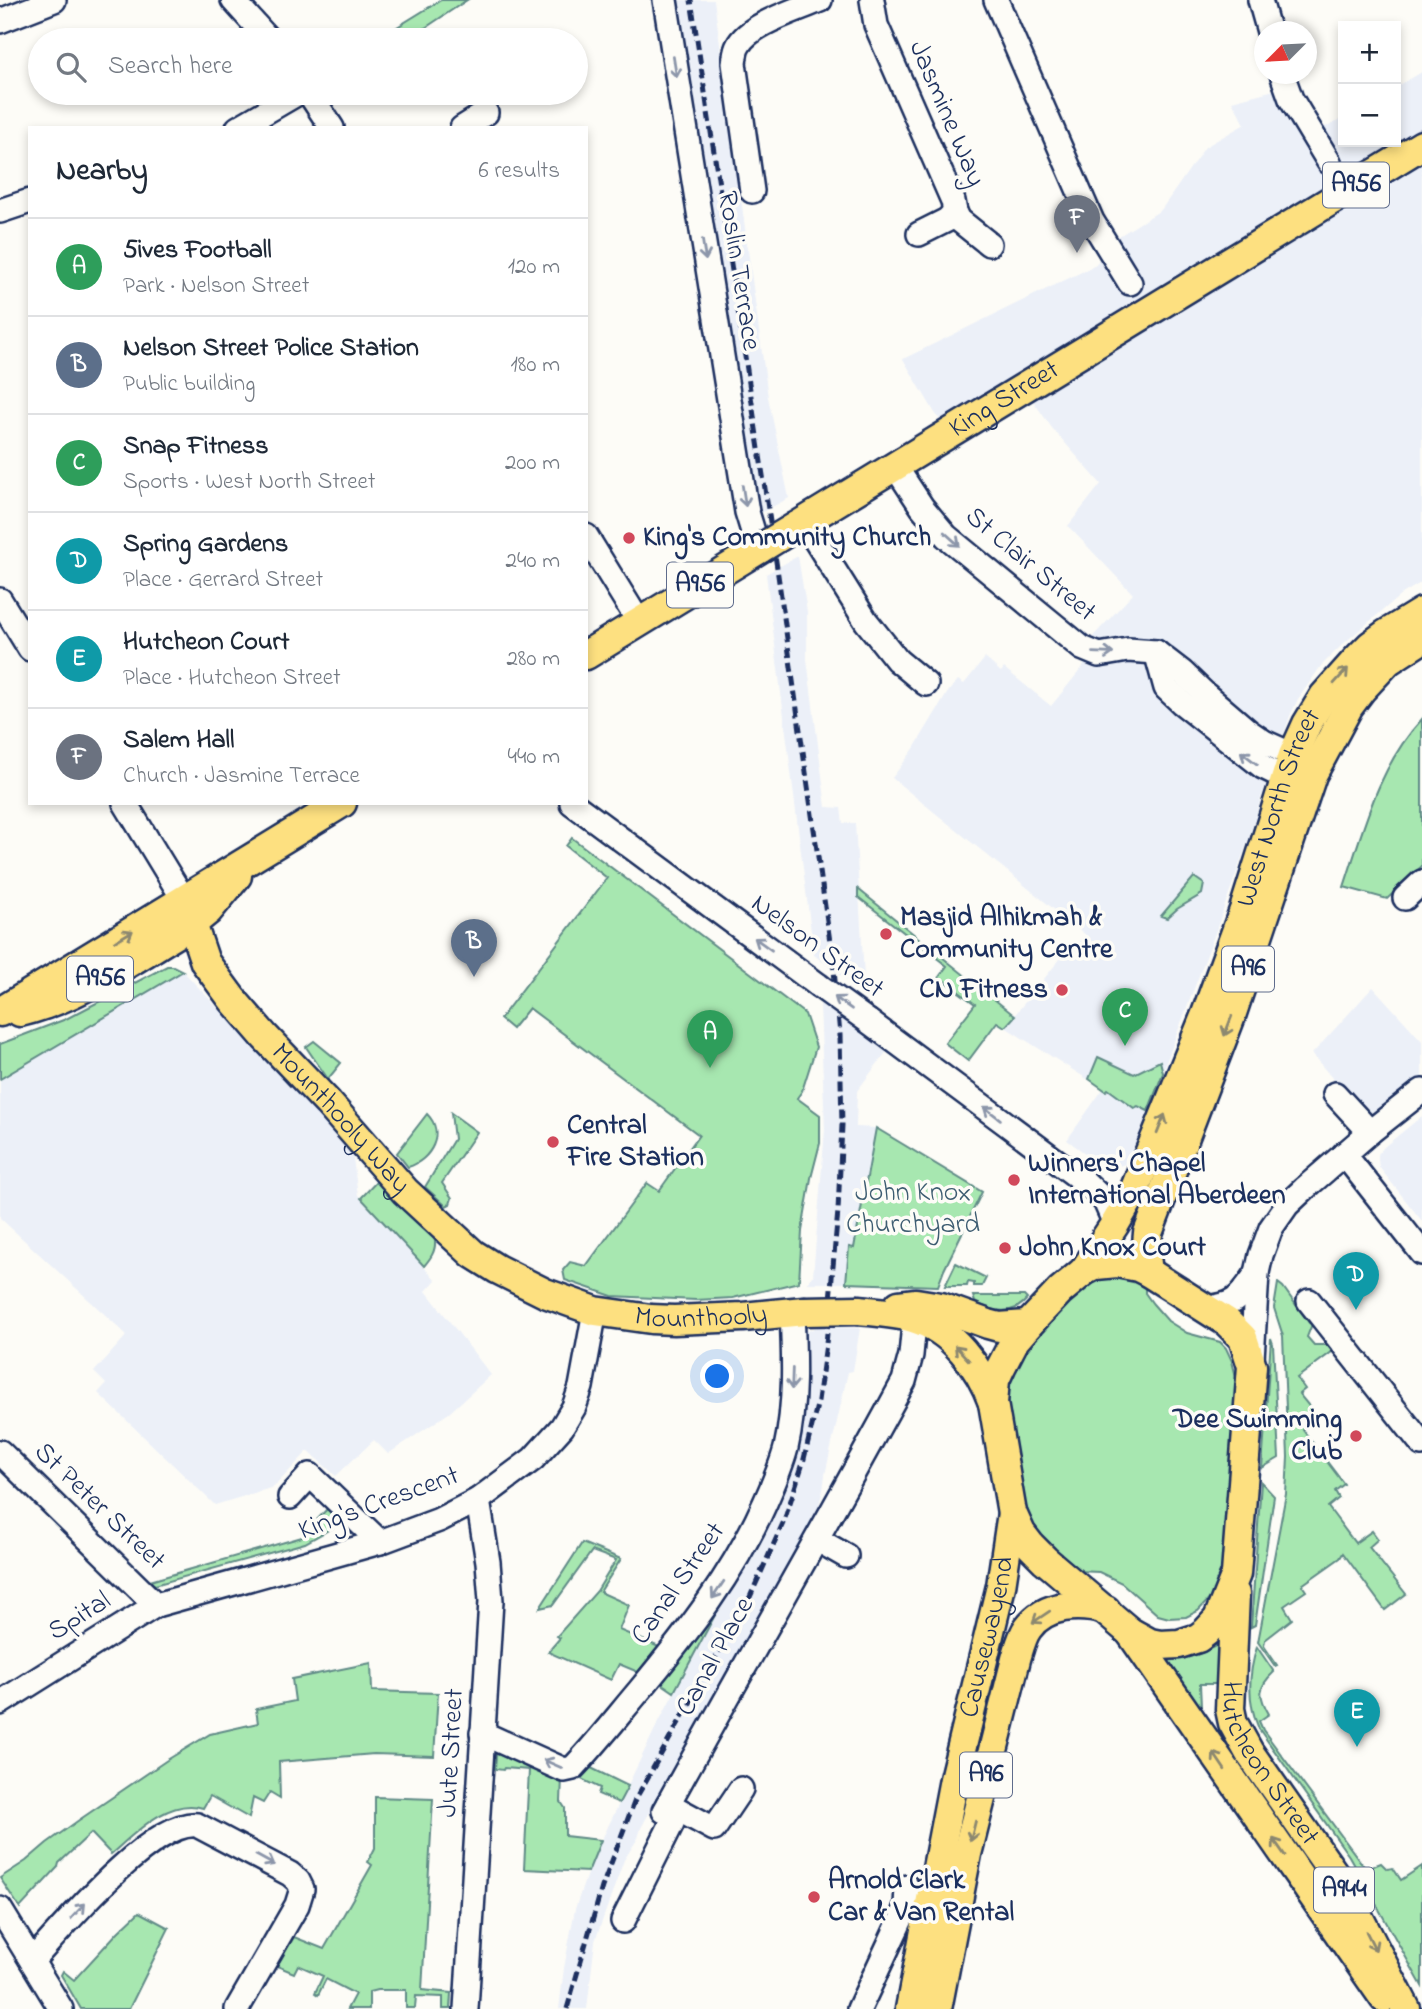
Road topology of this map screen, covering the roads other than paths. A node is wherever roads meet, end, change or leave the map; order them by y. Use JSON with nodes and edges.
{"nodes":[{"id":1,"x":54,"y":0,"type":"edge"},
{"id":2,"x":233,"y":0,"type":"edge"},
{"id":3,"x":665,"y":0,"type":"edge"},
{"id":4,"x":820,"y":0,"type":"edge"},
{"id":5,"x":872,"y":0,"type":"edge"},
{"id":6,"x":996,"y":0,"type":"edge"},
{"id":7,"x":1260,"y":0,"type":"edge"},
{"id":8,"x":0,"y":21,"type":"edge"},
{"id":9,"x":1266,"y":21,"type":"edge"},
{"id":10,"x":258,"y":28,"type":"edge"},
{"id":11,"x":1286,"y":84,"type":"edge"},
{"id":12,"x":277,"y":105,"type":"edge"},
{"id":13,"x":317,"y":105,"type":"edge"},
{"id":14,"x":486,"y":113,"type":"dead end"},
{"id":15,"x":241,"y":126,"type":"edge"},
{"id":16,"x":331,"y":126,"type":"edge"},
{"id":17,"x":465,"y":126,"type":"edge"},
{"id":18,"x":1422,"y":145,"type":"edge"},
{"id":19,"x":1329,"y":162,"type":"dead end"},
{"id":20,"x":752,"y":191,"type":"dead end"},
{"id":21,"x":28,"y":202,"type":"edge"},
{"id":22,"x":0,"y":211,"type":"edge"},
{"id":23,"x":955,"y":212,"type":"junction"},
{"id":24,"x":919,"y":234,"type":"dead end"},
{"id":25,"x":989,"y":244,"type":"dead end"},
{"id":26,"x":1130,"y":283,"type":"dead end"},
{"id":27,"x":895,"y":467,"type":"junction"},
{"id":28,"x":801,"y":524,"type":"junction"},
{"id":29,"x":588,"y":539,"type":"edge"},
{"id":30,"x":761,"y":548,"type":"junction"},
{"id":31,"x":0,"y":600,"type":"edge"},
{"id":32,"x":1422,"y":612,"type":"edge"},
{"id":33,"x":639,"y":622,"type":"junction"},
{"id":34,"x":1422,"y":639,"type":"edge"},
{"id":35,"x":28,"y":646,"type":"edge"},
{"id":36,"x":588,"y":653,"type":"edge"},
{"id":37,"x":926,"y":684,"type":"dead end"},
{"id":38,"x":1297,"y":769,"type":"junction"},
{"id":39,"x":126,"y":805,"type":"edge"},
{"id":40,"x":339,"y":805,"type":"edge"},
{"id":41,"x":575,"y":805,"type":"edge"},
{"id":42,"x":1422,"y":881,"type":"edge"},
{"id":43,"x":1405,"y":898,"type":"dead end"},
{"id":44,"x":188,"y":912,"type":"junction"},
{"id":45,"x":0,"y":1013,"type":"edge"},
{"id":46,"x":1422,"y":1091,"type":"edge"},
{"id":47,"x":1335,"y":1094,"type":"dead end"},
{"id":48,"x":1370,"y":1132,"type":"junction"},
{"id":49,"x":1344,"y":1154,"type":"junction"},
{"id":50,"x":1115,"y":1224,"type":"junction"},
{"id":51,"x":1422,"y":1253,"type":"edge"},
{"id":52,"x":1084,"y":1271,"type":"junction"},
{"id":53,"x":1149,"y":1272,"type":"junction"},
{"id":54,"x":1257,"y":1273,"type":"junction"},
{"id":55,"x":545,"y":1293,"type":"joint"},
{"id":56,"x":1309,"y":1301,"type":"dead end"},
{"id":57,"x":1206,"y":1308,"type":"junction"},
{"id":58,"x":595,"y":1311,"type":"junction"},
{"id":59,"x":798,"y":1311,"type":"junction"},
{"id":60,"x":915,"y":1311,"type":"junction"},
{"id":61,"x":1028,"y":1325,"type":"junction"},
{"id":62,"x":1252,"y":1366,"type":"junction"},
{"id":63,"x":993,"y":1403,"type":"junction"},
{"id":64,"x":1422,"y":1444,"type":"edge"},
{"id":65,"x":0,"y":1452,"type":"edge"},
{"id":66,"x":290,"y":1497,"type":"dead end"},
{"id":67,"x":478,"y":1500,"type":"junction"},
{"id":68,"x":1012,"y":1513,"type":"junction"},
{"id":69,"x":818,"y":1540,"type":"junction"},
{"id":70,"x":380,"y":1542,"type":"junction"},
{"id":71,"x":846,"y":1556,"type":"dead end"},
{"id":72,"x":1236,"y":1574,"type":"junction"},
{"id":73,"x":156,"y":1605,"type":"junction"},
{"id":74,"x":1106,"y":1610,"type":"junction"},
{"id":75,"x":1130,"y":1632,"type":"junction"},
{"id":76,"x":0,"y":1703,"type":"edge"},
{"id":77,"x":482,"y":1733,"type":"junction"},
{"id":78,"x":741,"y":1790,"type":"dead end"},
{"id":79,"x":668,"y":1804,"type":"junction"},
{"id":80,"x":650,"y":1837,"type":"dead end"},
{"id":81,"x":907,"y":1887,"type":"dead end"},
{"id":82,"x":0,"y":1909,"type":"edge"},
{"id":83,"x":623,"y":1921,"type":"dead end"},
{"id":84,"x":32,"y":1961,"type":"junction"},
{"id":85,"x":61,"y":2009,"type":"edge"},
{"id":86,"x":237,"y":2009,"type":"edge"},
{"id":87,"x":466,"y":2009,"type":"edge"},
{"id":88,"x":859,"y":2009,"type":"edge"},
{"id":89,"x":910,"y":2009,"type":"edge"},
{"id":90,"x":937,"y":2009,"type":"edge"},
{"id":91,"x":1392,"y":2009,"type":"edge"},
{"id":92,"x":1406,"y":2009,"type":"edge"}],
"edges":[{"from":1,"to":8,"type":"street"},
{"from":2,"to":10,"type":"street"},
{"from":3,"to":30,"type":"street","name":"Roslin Terrace","one_way":true},
{"from":4,"to":20,"type":"street"},
{"from":5,"to":23,"type":"street","name":"Jasmine Way"},
{"from":6,"to":26,"type":"street"},
{"from":7,"to":9,"type":"street"},
{"from":11,"to":19,"type":"street"},
{"from":12,"to":15,"type":"street"},
{"from":13,"to":16,"type":"street"},
{"from":14,"to":17,"type":"street"},
{"from":18,"to":27,"type":"main road","name":"King Street","number":"A956"},
{"from":21,"to":22,"type":"street"},
{"from":23,"to":24,"type":"street","name":"Jasmine Way"},
{"from":23,"to":25,"type":"street","name":"Jasmine Way"},
{"from":27,"to":28,"type":"main road","name":"King Street","number":"A956"},
{"from":27,"to":38,"type":"street","name":"St Clair Street","one_way":true},
{"from":28,"to":30,"type":"main road","name":"King Street","number":"A956","bridge":true},
{"from":28,"to":37,"type":"street"},
{"from":29,"to":33,"type":"street"},
{"from":30,"to":33,"type":"main road","name":"King Street","number":"A956"},
{"from":31,"to":35,"type":"street"},
{"from":38,"to":32,"type":"main road","name":"West North Street","number":"A96","one_way":true},
{"from":33,"to":36,"type":"main road","name":"King Street","number":"A956"},
{"from":34,"to":38,"type":"main road","name":"West North Street","number":"A96"},
{"from":50,"to":38,"type":"main road","name":"West North Street","number":"A96","one_way":true},
{"from":38,"to":53,"type":"main road","name":"West North Street","number":"A96","one_way":true},
{"from":39,"to":44,"type":"street"},
{"from":40,"to":44,"type":"main road","number":"A956"},
{"from":50,"to":41,"type":"street","name":"Nelson Street","one_way":true,"bridge":true},
{"from":42,"to":43,"type":"street"},
{"from":44,"to":45,"type":"main road","number":"A956"},
{"from":44,"to":55,"type":"main road","name":"Mounthooly Way"},
{"from":46,"to":48,"type":"street"},
{"from":47,"to":48,"type":"street"},
{"from":48,"to":49,"type":"street"},
{"from":49,"to":51,"type":"street"},
{"from":49,"to":54,"type":"street"},
{"from":50,"to":52,"type":"main road","name":"West North Street","number":"A96"},
{"from":52,"to":53,"type":"main road","number":"A96"},
{"from":52,"to":61,"type":"main road","number":"A96"},
{"from":53,"to":57,"type":"main road","number":"A96"},
{"from":54,"to":57,"type":"street"},
{"from":54,"to":62,"type":"street"},
{"from":55,"to":58,"type":"main road","name":"Mounthooly"},
{"from":56,"to":64,"type":"street"},
{"from":57,"to":62,"type":"main road","number":"A96"},
{"from":58,"to":59,"type":"main road","name":"Mounthooly"},
{"from":58,"to":67,"type":"street","name":"King's Crescent"},
{"from":59,"to":60,"type":"main road","name":"Mounthooly","bridge":true},
{"from":59,"to":77,"type":"street","name":"Canal Street","one_way":true},
{"from":60,"to":61,"type":"main road","name":"Mounthooly"},
{"from":63,"to":60,"type":"main road","one_way":true},
{"from":60,"to":69,"type":"street","name":"Canal Place"},
{"from":61,"to":63,"type":"main road","number":"A96"},
{"from":62,"to":72,"type":"main road","number":"A96"},
{"from":63,"to":68,"type":"main road","number":"A96"},
{"from":65,"to":73,"type":"street","name":"St Peter Street"},
{"from":66,"to":70,"type":"street"},
{"from":67,"to":70,"type":"street","name":"King's Crescent"},
{"from":67,"to":77,"type":"street","name":"Jute Street"},
{"from":68,"to":74,"type":"main road","number":"A96"},
{"from":68,"to":89,"type":"main road","name":"Causewayend","number":"A96"},
{"from":69,"to":71,"type":"street"},
{"from":69,"to":79,"type":"street","name":"Canal Place"},
{"from":70,"to":73,"type":"street","name":"King's Crescent"},
{"from":72,"to":75,"type":"main road","number":"A96"},
{"from":72,"to":92,"type":"main road","name":"Hutcheon Street","number":"A944","one_way":true},
{"from":73,"to":76,"type":"street","name":"Spital"},
{"from":74,"to":75,"type":"main road","number":"A96"},
{"from":74,"to":90,"type":"main road","name":"Causewayend","number":"A96","one_way":true},
{"from":91,"to":75,"type":"main road","name":"Hutcheon Street","number":"A944","one_way":true},
{"from":77,"to":87,"type":"street","name":"Jute Street"},
{"from":78,"to":79,"type":"street"},
{"from":79,"to":80,"type":"street","name":"Canal Place"},
{"from":79,"to":83,"type":"street","name":"Canal Place"},
{"from":81,"to":88,"type":"street"},
{"from":82,"to":84,"type":"street"},
{"from":84,"to":85,"type":"street"},
{"from":84,"to":86,"type":"street","one_way":true}]}
